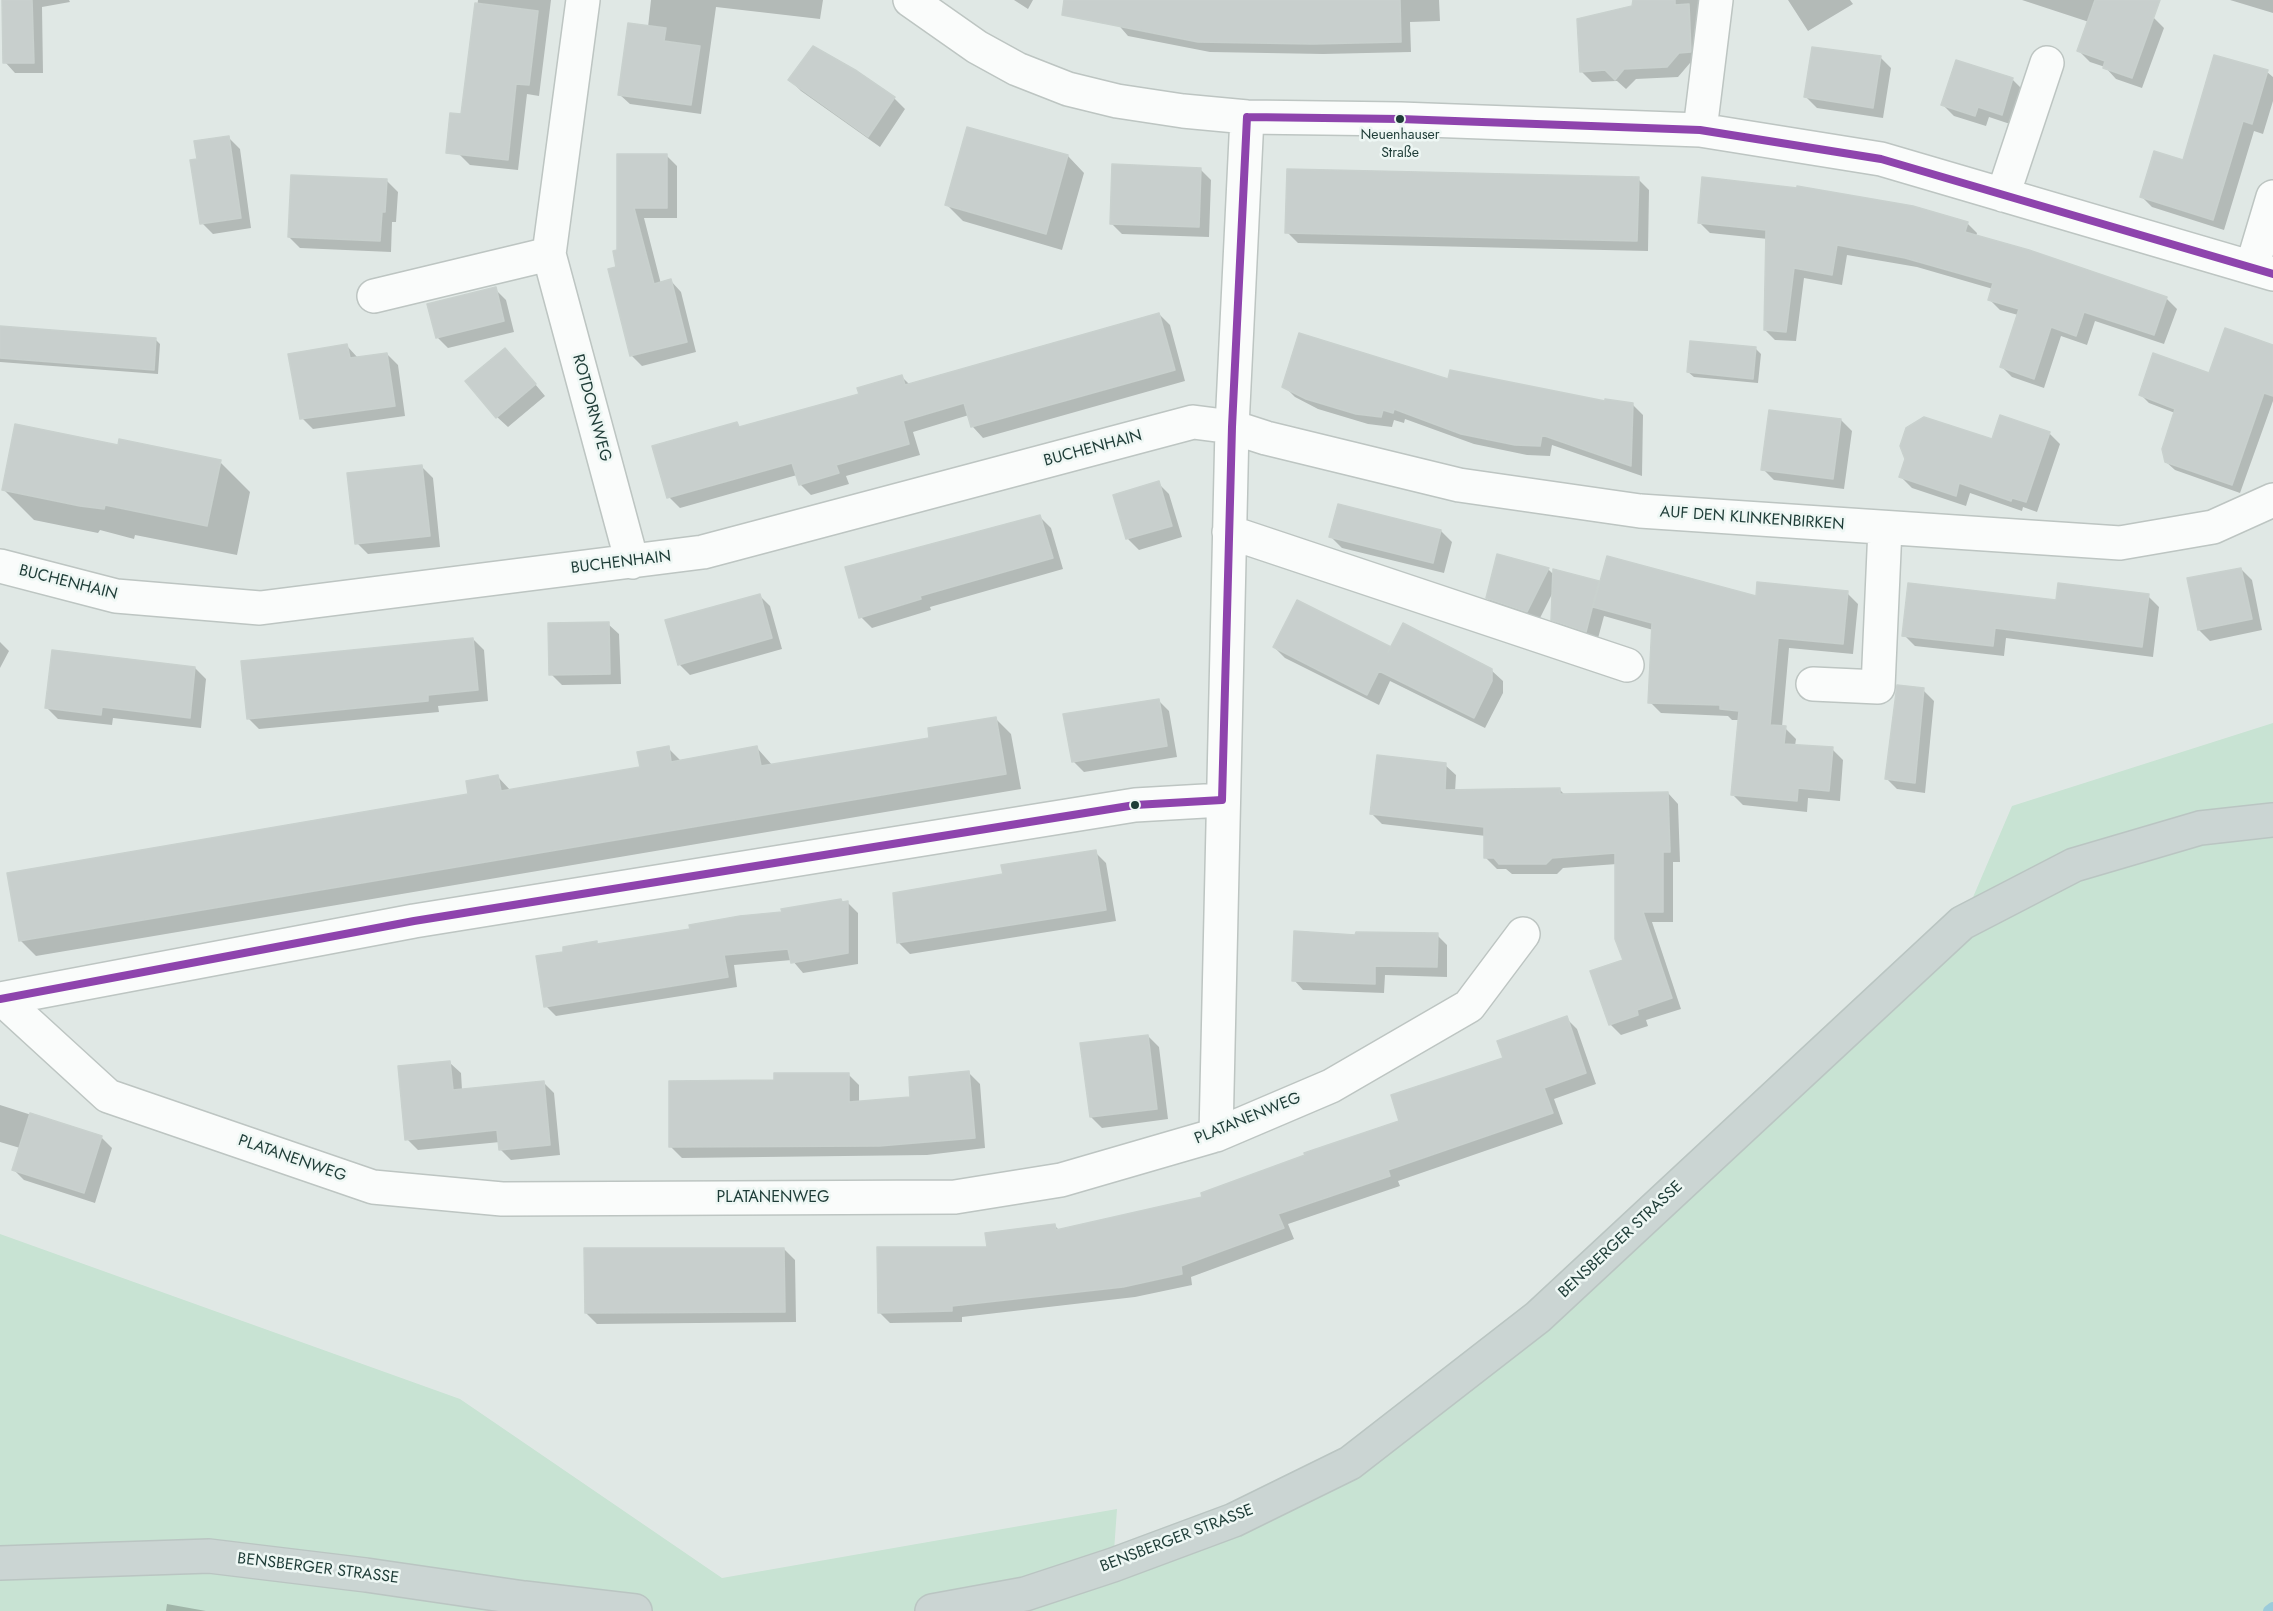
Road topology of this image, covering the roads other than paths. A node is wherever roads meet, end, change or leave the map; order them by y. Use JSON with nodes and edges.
{"nodes":[{"id":1,"x":583,"y":0,"type":"edge"},
{"id":2,"x":910,"y":0,"type":"edge"},
{"id":3,"x":1716,"y":0,"type":"edge"},
{"id":4,"x":2047,"y":63,"type":"dead end"},
{"id":5,"x":1247,"y":117,"type":"junction"},
{"id":6,"x":1700,"y":130,"type":"junction"},
{"id":7,"x":2003,"y":195,"type":"junction"},
{"id":8,"x":2273,"y":197,"type":"edge"},
{"id":9,"x":549,"y":254,"type":"junction"},
{"id":10,"x":2262,"y":270,"type":"edge"},
{"id":11,"x":374,"y":296,"type":"dead end"},
{"id":12,"x":1232,"y":427,"type":"junction"},
{"id":13,"x":2273,"y":500,"type":"edge"},
{"id":14,"x":1885,"y":528,"type":"junction"},
{"id":15,"x":1229,"y":532,"type":"junction"},
{"id":16,"x":632,"y":562,"type":"junction"},
{"id":17,"x":0,"y":566,"type":"edge"},
{"id":18,"x":1627,"y":665,"type":"dead end"},
{"id":19,"x":1813,"y":684,"type":"dead end"},
{"id":20,"x":1222,"y":800,"type":"junction"},
{"id":21,"x":2273,"y":820,"type":"edge"},
{"id":22,"x":1523,"y":934,"type":"dead end"},
{"id":23,"x":1,"y":999,"type":"edge"},
{"id":24,"x":1216,"y":1135,"type":"junction"},
{"id":25,"x":0,"y":1563,"type":"edge"},
{"id":26,"x":635,"y":1611,"type":"edge"},
{"id":27,"x":932,"y":1611,"type":"edge"}],
"edges":[{"from":1,"to":9,"type":"street","name":"ROTDORNWEG"},
{"from":2,"to":5,"type":"street"},
{"from":3,"to":6,"type":"street"},
{"from":4,"to":7,"type":"street"},
{"from":5,"to":6,"type":"street"},
{"from":5,"to":12,"type":"street"},
{"from":6,"to":7,"type":"street"},
{"from":7,"to":10,"type":"street"},
{"from":8,"to":10,"type":"street"},
{"from":9,"to":11,"type":"street"},
{"from":9,"to":16,"type":"street","name":"ROTDORNWEG"},
{"from":12,"to":14,"type":"street","name":"AUF DEN KLINKENBIRKEN"},
{"from":12,"to":15,"type":"street"},
{"from":12,"to":16,"type":"street","name":"BUCHENHAIN"},
{"from":13,"to":14,"type":"street","name":"AUF DEN KLINKENBIRKEN"},
{"from":14,"to":19,"type":"street"},
{"from":15,"to":18,"type":"street"},
{"from":15,"to":20,"type":"street"},
{"from":16,"to":17,"type":"street","name":"BUCHENHAIN"},
{"from":20,"to":23,"type":"street"},
{"from":20,"to":24,"type":"street"},
{"from":21,"to":27,"type":"main road","name":"BENSBERGER STRASSE"},
{"from":22,"to":24,"type":"street","name":"PLATANENWEG"},
{"from":23,"to":24,"type":"street","name":"PLATANENWEG"},
{"from":25,"to":26,"type":"main road","name":"BENSBERGER STRASSE"}]}
